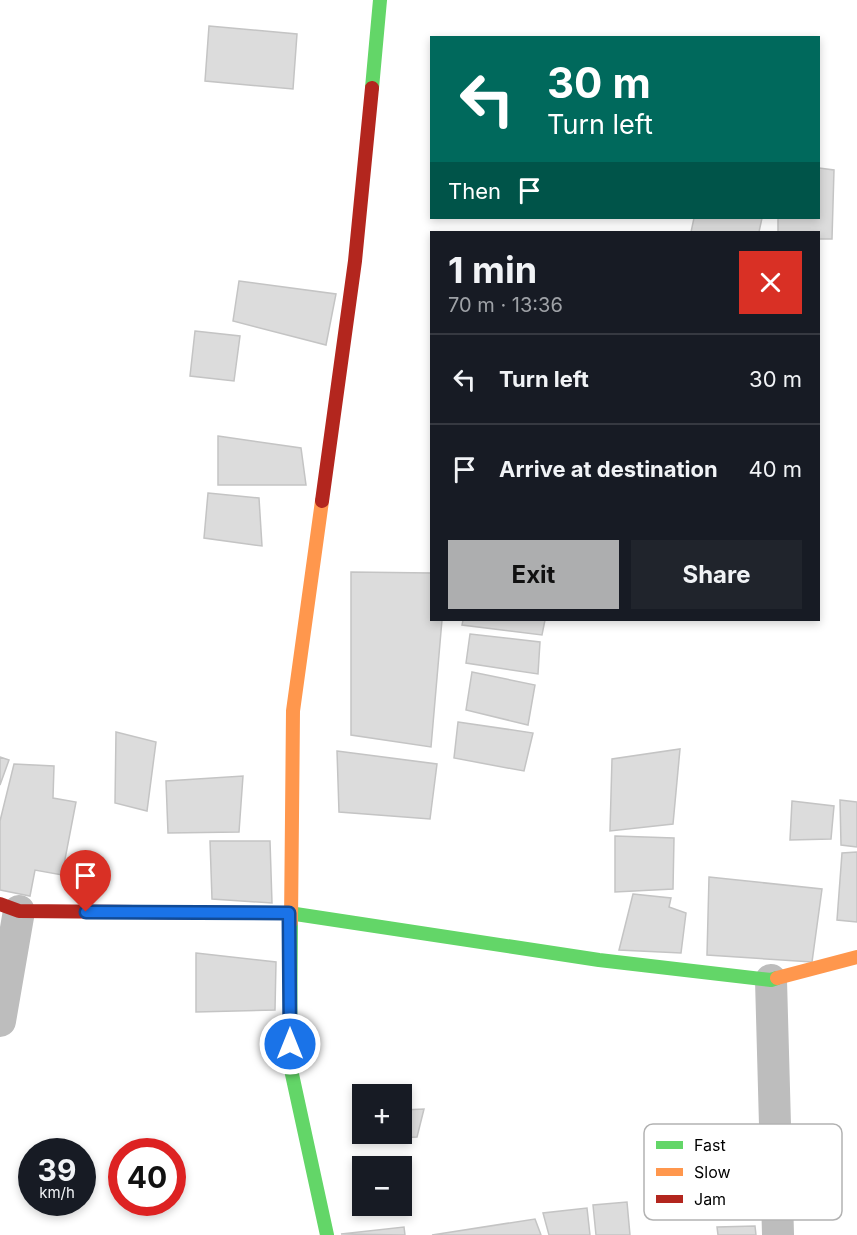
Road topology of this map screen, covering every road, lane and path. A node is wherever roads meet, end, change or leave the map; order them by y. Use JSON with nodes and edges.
{"nodes":[{"id":1,"x":380,"y":0,"type":"edge"},
{"id":2,"x":9,"y":908,"type":"edge"},
{"id":3,"x":289,"y":913,"type":"junction"},
{"id":4,"x":857,"y":957,"type":"edge"},
{"id":5,"x":771,"y":980,"type":"junction"},
{"id":6,"x":0,"y":1021,"type":"edge"},
{"id":7,"x":775,"y":1124,"type":"edge"},
{"id":8,"x":327,"y":1235,"type":"edge"}],
"edges":[{"from":1,"to":3,"type":"street"},
{"from":2,"to":3,"type":"street"},
{"from":2,"to":6,"type":"street"},
{"from":3,"to":5,"type":"street"},
{"from":3,"to":8,"type":"street"},
{"from":4,"to":5,"type":"street"},
{"from":5,"to":7,"type":"street"}]}
